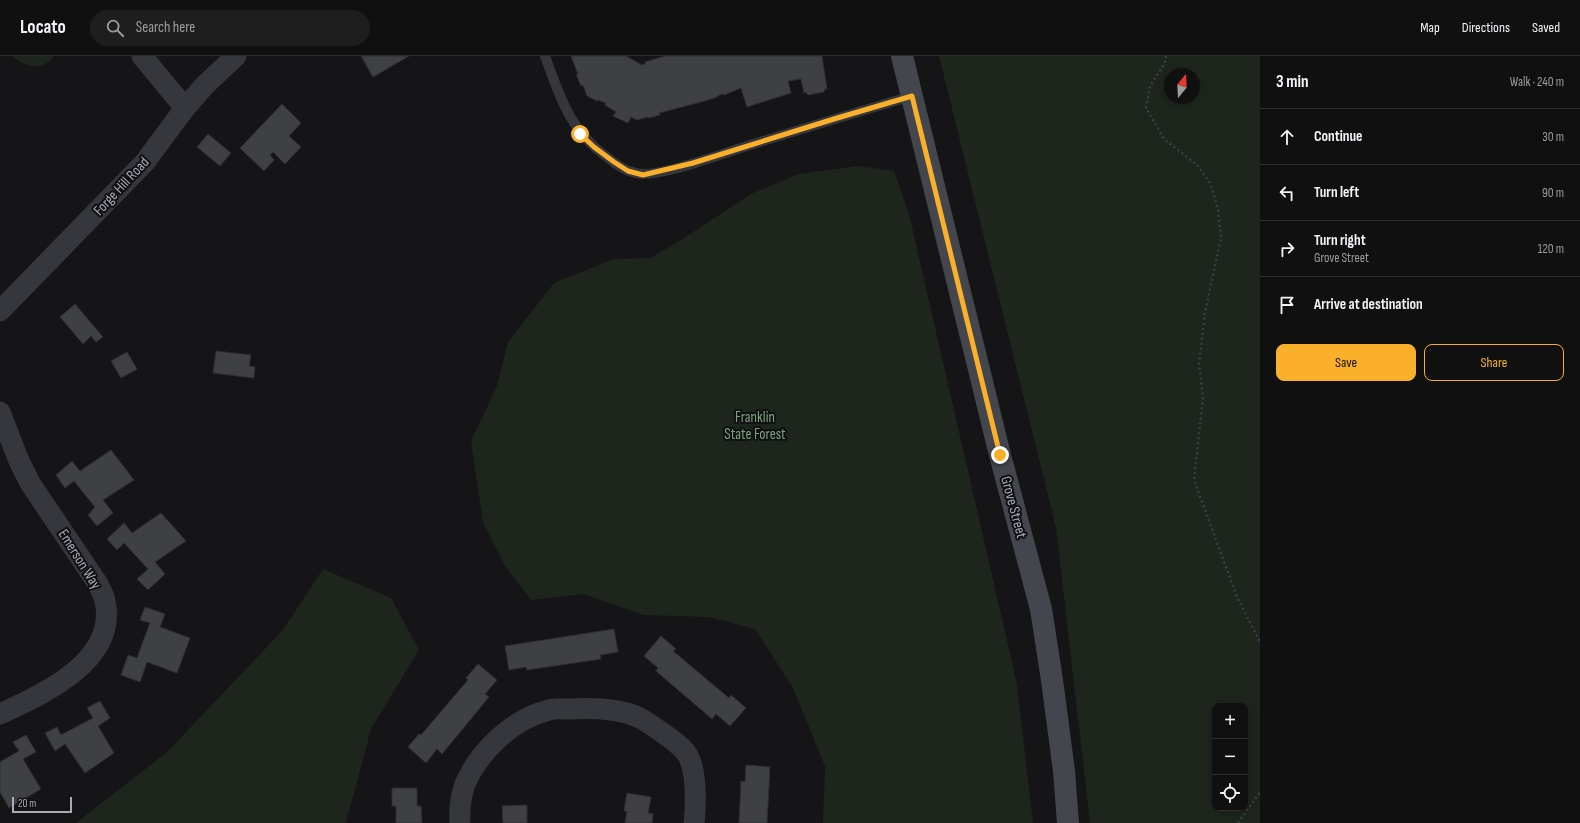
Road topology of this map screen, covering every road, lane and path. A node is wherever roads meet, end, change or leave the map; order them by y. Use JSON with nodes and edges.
{"nodes":[{"id":1,"x":142,"y":56,"type":"edge"},
{"id":2,"x":236,"y":56,"type":"edge"},
{"id":3,"x":545,"y":56,"type":"edge"},
{"id":4,"x":902,"y":56,"type":"edge"},
{"id":5,"x":1166,"y":56,"type":"edge"},
{"id":6,"x":912,"y":96,"type":"junction"},
{"id":7,"x":185,"y":108,"type":"junction"},
{"id":8,"x":0,"y":311,"type":"edge"},
{"id":9,"x":0,"y":412,"type":"edge"},
{"id":10,"x":1260,"y":642,"type":"edge"},
{"id":11,"x":0,"y":714,"type":"edge"},
{"id":12,"x":1260,"y":792,"type":"edge"},
{"id":13,"x":460,"y":823,"type":"edge"},
{"id":14,"x":694,"y":823,"type":"edge"},
{"id":15,"x":1068,"y":823,"type":"edge"},
{"id":16,"x":1238,"y":823,"type":"edge"}],
"edges":[{"from":1,"to":7,"type":"street"},
{"from":2,"to":7,"type":"street","name":"Forge Hill Road"},
{"from":3,"to":6,"type":"lane"},
{"from":4,"to":6,"type":"main road","name":"Grove Street"},
{"from":5,"to":10,"type":"path"},
{"from":6,"to":15,"type":"main road","name":"Grove Street"},
{"from":7,"to":8,"type":"street","name":"Forge Hill Road"},
{"from":9,"to":11,"type":"street","name":"Emerson Way"},
{"from":12,"to":16,"type":"path"},
{"from":13,"to":14,"type":"street"}]}
